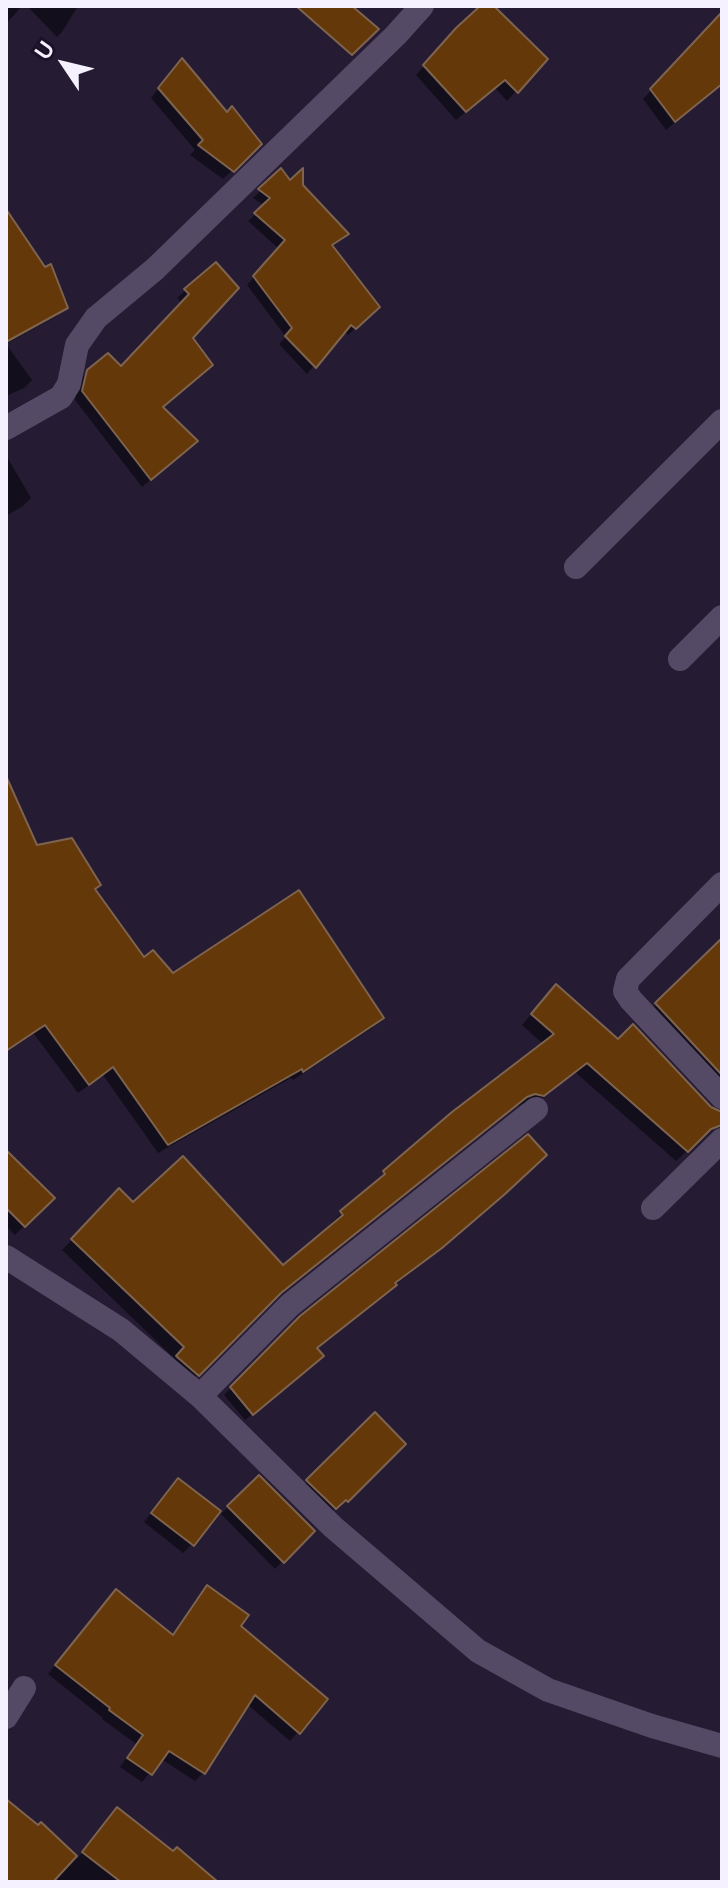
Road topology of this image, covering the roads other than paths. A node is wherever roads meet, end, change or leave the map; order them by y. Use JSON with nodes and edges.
{"nodes":[{"id":1,"x":422,"y":6,"type":"edge"},
{"id":2,"x":722,"y":421,"type":"edge"},
{"id":3,"x":6,"y":428,"type":"edge"},
{"id":4,"x":576,"y":567,"type":"dead end"},
{"id":5,"x":722,"y":617,"type":"edge"},
{"id":6,"x":680,"y":659,"type":"dead end"},
{"id":7,"x":722,"y":884,"type":"edge"},
{"id":8,"x":722,"y":1097,"type":"edge"},
{"id":9,"x":536,"y":1109,"type":"dead end"},
{"id":10,"x":722,"y":1140,"type":"edge"},
{"id":11,"x":653,"y":1208,"type":"dead end"},
{"id":12,"x":6,"y":1257,"type":"edge"},
{"id":13,"x":200,"y":1396,"type":"junction"},
{"id":14,"x":24,"y":1688,"type":"dead end"},
{"id":15,"x":6,"y":1717,"type":"edge"},
{"id":16,"x":722,"y":1746,"type":"edge"}],
"edges":[{"from":1,"to":3,"type":"street"},
{"from":2,"to":4,"type":"street"},
{"from":5,"to":6,"type":"street"},
{"from":7,"to":8,"type":"street"},
{"from":9,"to":13,"type":"street"},
{"from":10,"to":11,"type":"street"},
{"from":12,"to":13,"type":"street"},
{"from":13,"to":16,"type":"street"},
{"from":14,"to":15,"type":"street"}]}
